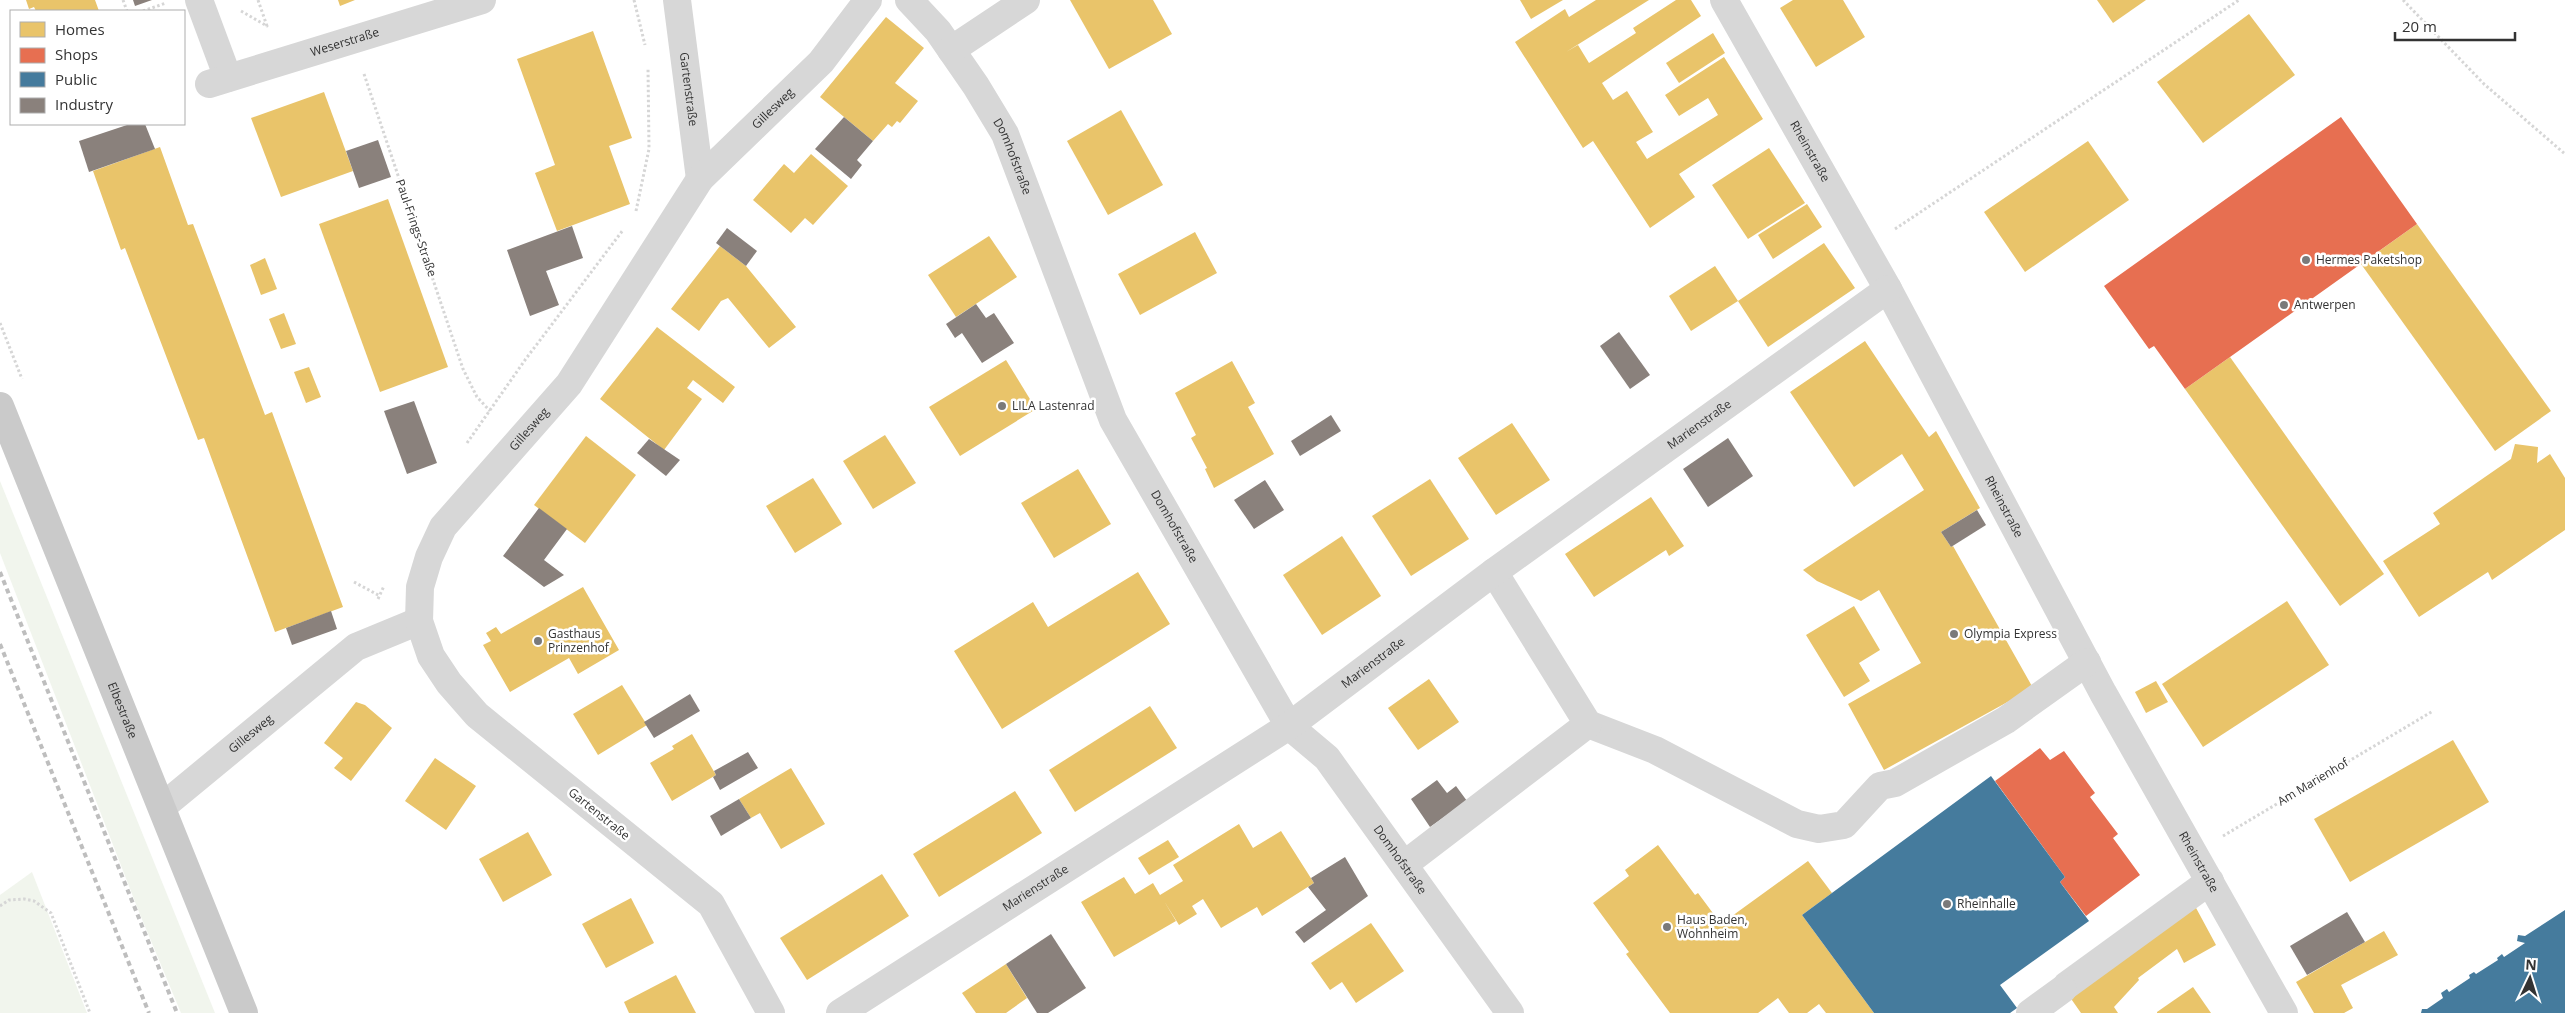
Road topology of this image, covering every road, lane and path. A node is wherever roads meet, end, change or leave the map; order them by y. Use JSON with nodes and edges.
{"nodes":[{"id":1,"x":199,"y":0,"type":"edge"},
{"id":2,"x":258,"y":0,"type":"edge"},
{"id":3,"x":482,"y":0,"type":"edge"},
{"id":4,"x":634,"y":0,"type":"edge"},
{"id":5,"x":678,"y":0,"type":"edge"},
{"id":6,"x":868,"y":0,"type":"edge"},
{"id":7,"x":908,"y":0,"type":"edge"},
{"id":8,"x":1026,"y":0,"type":"edge"},
{"id":9,"x":1724,"y":0,"type":"edge"},
{"id":10,"x":2239,"y":0,"type":"edge"},
{"id":11,"x":2403,"y":0,"type":"edge"},
{"id":12,"x":168,"y":3,"type":"dead end"},
{"id":13,"x":237,"y":9,"type":"dead end"},
{"id":14,"x":146,"y":10,"type":"edge"},
{"id":15,"x":353,"y":40,"type":"junction"},
{"id":16,"x":646,"y":47,"type":"dead end"},
{"id":17,"x":951,"y":50,"type":"junction"},
{"id":18,"x":648,"y":66,"type":"dead end"},
{"id":19,"x":2565,"y":154,"type":"edge"},
{"id":20,"x":700,"y":180,"type":"junction"},
{"id":21,"x":635,"y":213,"type":"dead end"},
{"id":22,"x":624,"y":229,"type":"dead end"},
{"id":23,"x":1865,"y":249,"type":"junction"},
{"id":24,"x":1888,"y":289,"type":"junction"},
{"id":25,"x":0,"y":406,"type":"edge"},
{"id":26,"x":490,"y":411,"type":"junction"},
{"id":27,"x":462,"y":449,"type":"dead end"},
{"id":28,"x":1494,"y":572,"type":"junction"},
{"id":29,"x":387,"y":579,"type":"dead end"},
{"id":30,"x":354,"y":582,"type":"dead end"},
{"id":31,"x":380,"y":596,"type":"junction"},
{"id":32,"x":420,"y":621,"type":"junction"},
{"id":33,"x":356,"y":647,"type":"junction"},
{"id":34,"x":2087,"y":662,"type":"junction"},
{"id":35,"x":2432,"y":711,"type":"dead end"},
{"id":36,"x":1588,"y":724,"type":"junction"},
{"id":37,"x":1289,"y":726,"type":"junction"},
{"id":38,"x":162,"y":807,"type":"junction"},
{"id":39,"x":2194,"y":853,"type":"junction"},
{"id":40,"x":1405,"y":864,"type":"junction"},
{"id":41,"x":2210,"y":881,"type":"junction"},
{"id":42,"x":0,"y":906,"type":"edge"},
{"id":43,"x":90,"y":1013,"type":"edge"},
{"id":44,"x":244,"y":1013,"type":"edge"},
{"id":45,"x":771,"y":1013,"type":"edge"},
{"id":46,"x":840,"y":1013,"type":"edge"},
{"id":47,"x":1510,"y":1013,"type":"edge"},
{"id":48,"x":2030,"y":1013,"type":"edge"},
{"id":49,"x":2284,"y":1013,"type":"edge"}],
"edges":[{"from":1,"to":15,"type":"street","name":"Weserstraße"},
{"from":2,"to":13,"type":"path"},
{"from":3,"to":15,"type":"street","name":"Weserstraße"},
{"from":4,"to":16,"type":"path"},
{"from":5,"to":20,"type":"street","name":"Gartenstraße"},
{"from":6,"to":20,"type":"street","name":"Gillesweg"},
{"from":7,"to":17,"type":"street","name":"Domhofstraße"},
{"from":8,"to":17,"type":"street"},
{"from":9,"to":23,"type":"street","name":"Rheinstraße"},
{"from":10,"to":23,"type":"path"},
{"from":11,"to":19,"type":"path"},
{"from":12,"to":14,"type":"path"},
{"from":15,"to":26,"type":"path","name":"Paul-Frings-Straße"},
{"from":17,"to":37,"type":"street","name":"Domhofstraße"},
{"from":18,"to":21,"type":"path"},
{"from":20,"to":32,"type":"street","name":"Gillesweg"},
{"from":22,"to":26,"type":"path"},
{"from":23,"to":24,"type":"street","name":"Rheinstraße"},
{"from":24,"to":28,"type":"street","name":"Marienstraße"},
{"from":24,"to":34,"type":"street","name":"Rheinstraße"},
{"from":25,"to":38,"type":"main road","name":"Elbestraße"},
{"from":26,"to":27,"type":"path"},
{"from":28,"to":36,"type":"street"},
{"from":28,"to":37,"type":"street","name":"Marienstraße"},
{"from":29,"to":31,"type":"path"},
{"from":30,"to":31,"type":"path"},
{"from":31,"to":33,"type":"path"},
{"from":32,"to":33,"type":"street","name":"Gillesweg"},
{"from":32,"to":45,"type":"street","name":"Gartenstraße"},
{"from":33,"to":38,"type":"street","name":"Gillesweg"},
{"from":34,"to":36,"type":"street"},
{"from":34,"to":39,"type":"street","name":"Rheinstraße"},
{"from":35,"to":39,"type":"path","name":"Am Marienhof"},
{"from":36,"to":40,"type":"street"},
{"from":37,"to":40,"type":"street","name":"Domhofstraße"},
{"from":37,"to":46,"type":"street","name":"Marienstraße"},
{"from":38,"to":44,"type":"main road","name":"Elbestraße"},
{"from":39,"to":41,"type":"street","name":"Rheinstraße"},
{"from":40,"to":47,"type":"street","name":"Domhofstraße"},
{"from":41,"to":48,"type":"street"},
{"from":41,"to":49,"type":"street","name":"Rheinstraße"},
{"from":42,"to":43,"type":"path"}]}
